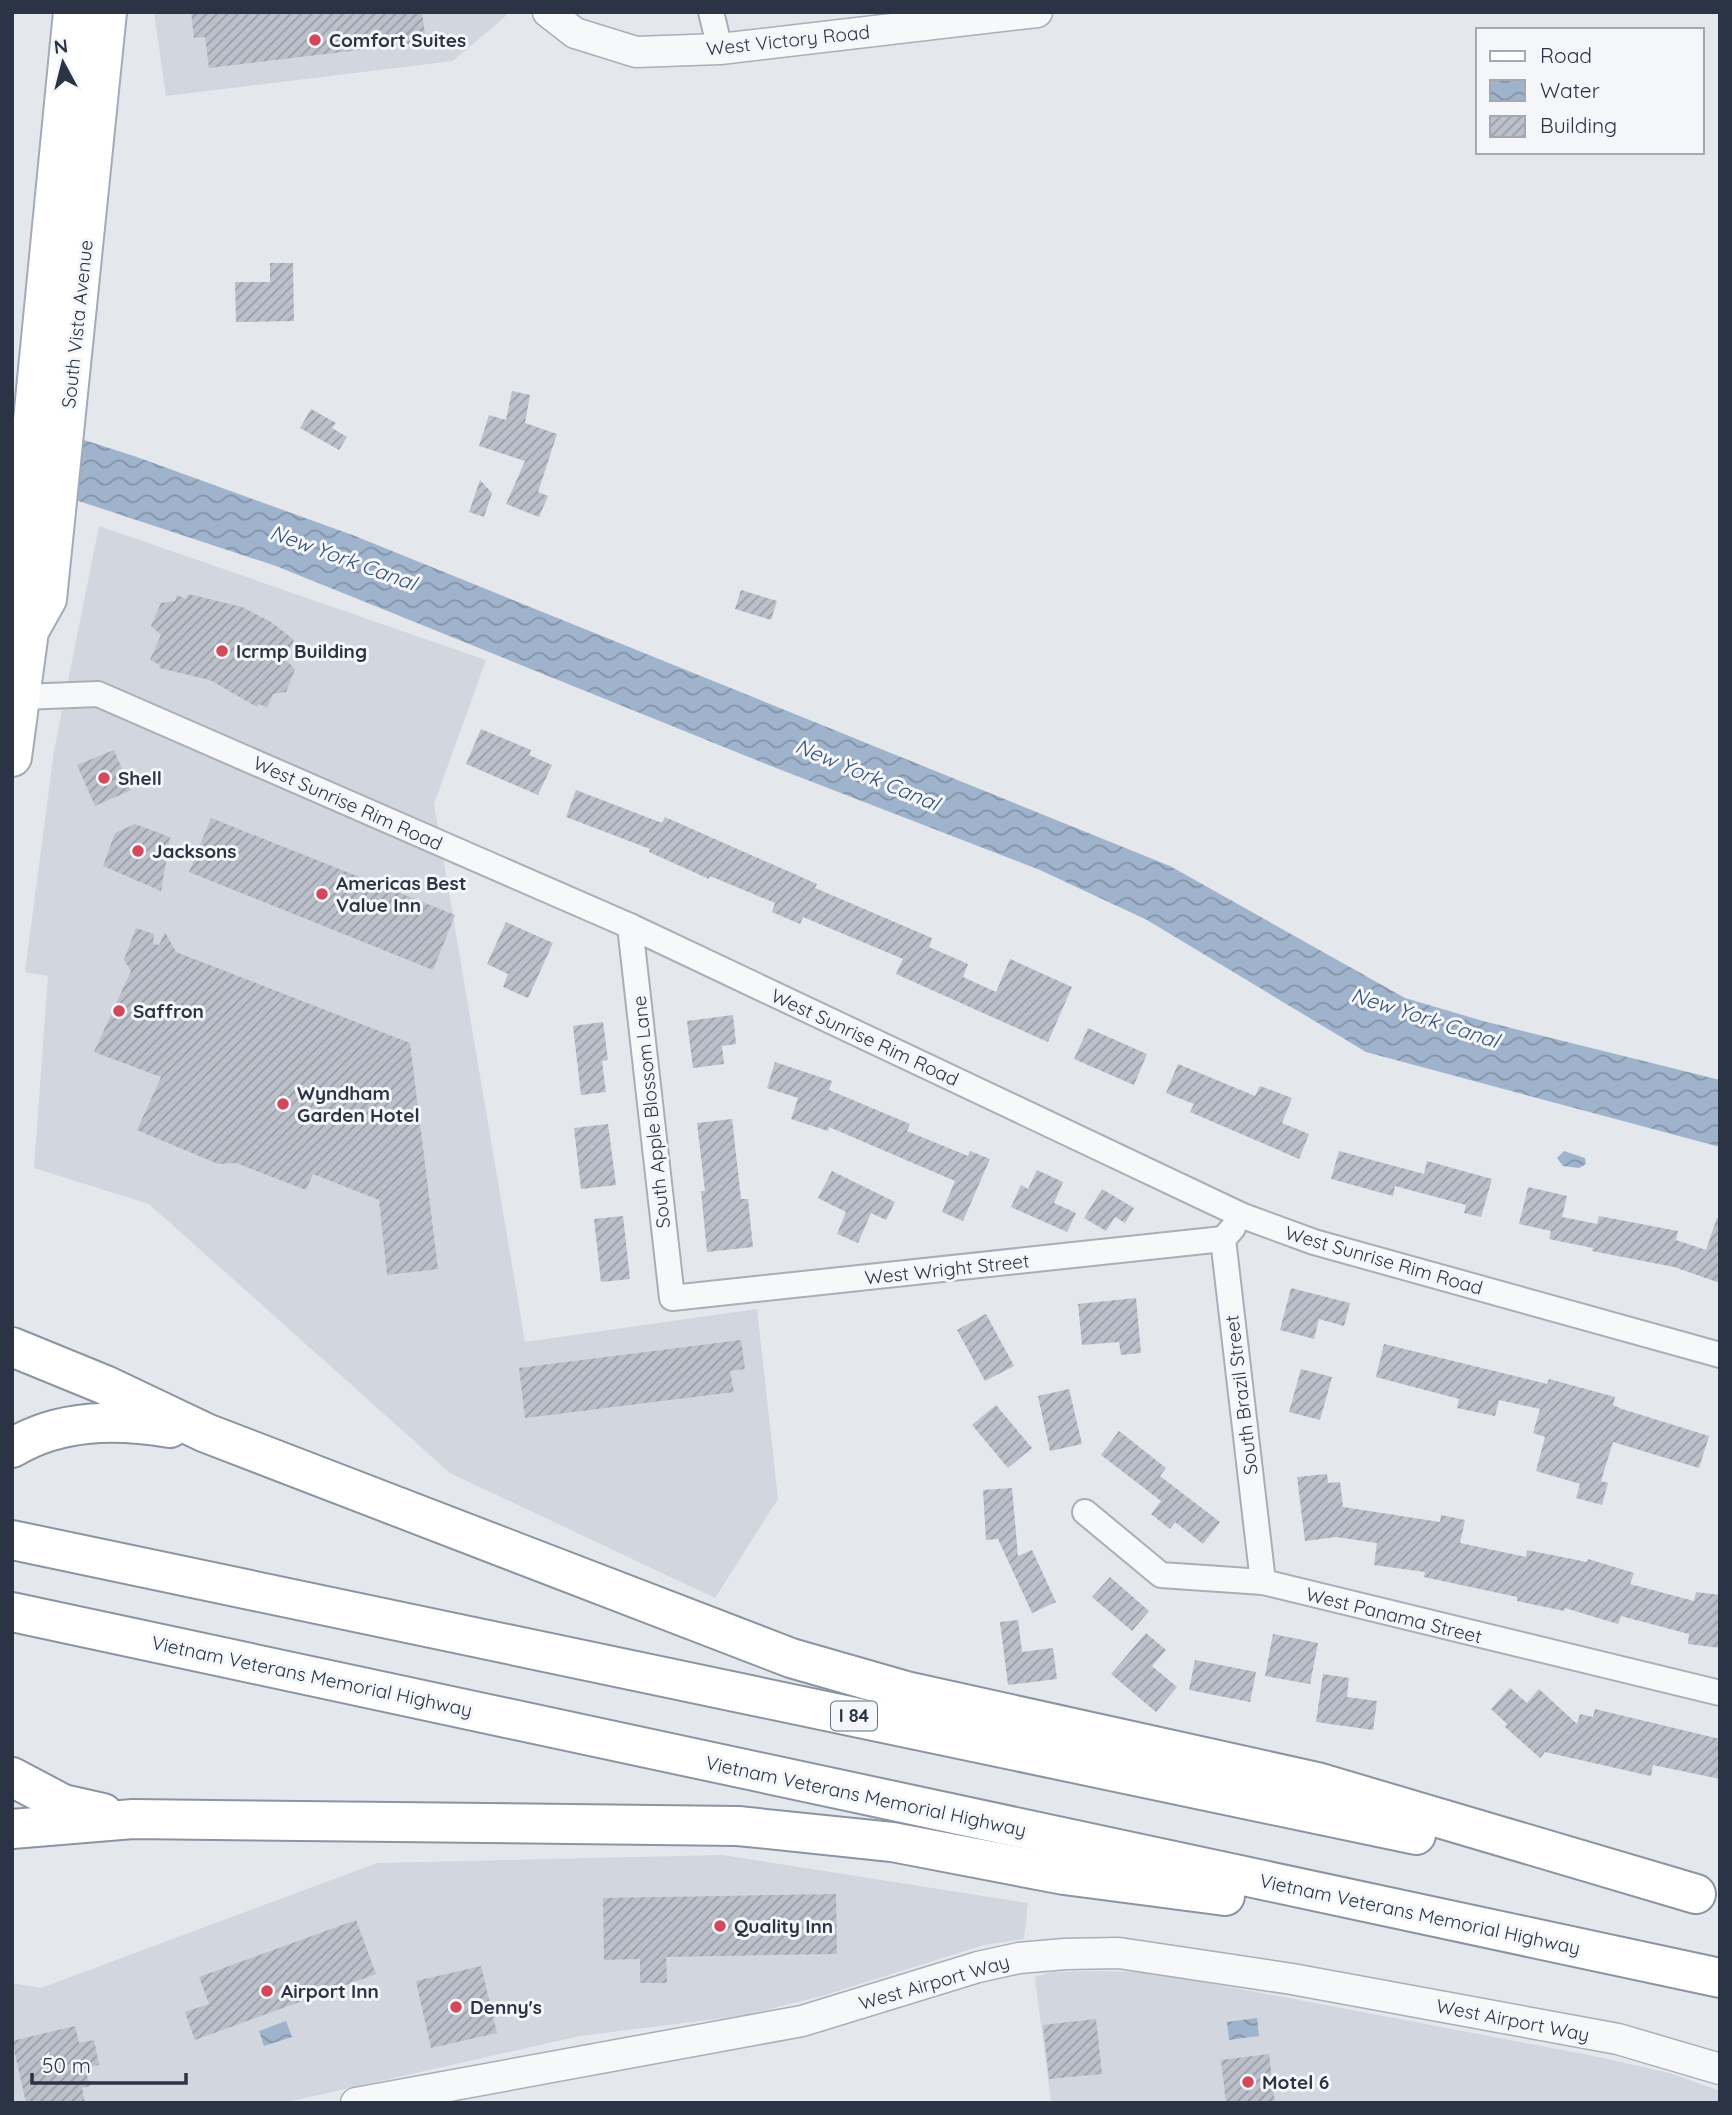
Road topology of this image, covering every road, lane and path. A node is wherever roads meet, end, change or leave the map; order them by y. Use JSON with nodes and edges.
{"nodes":[{"id":1,"x":73,"y":12,"type":"edge"},
{"id":2,"x":107,"y":12,"type":"edge"},
{"id":3,"x":548,"y":12,"type":"edge"},
{"id":4,"x":711,"y":12,"type":"edge"},
{"id":5,"x":1037,"y":12,"type":"edge"},
{"id":6,"x":886,"y":21,"type":"edge"},
{"id":7,"x":720,"y":49,"type":"junction"},
{"id":8,"x":50,"y":415,"type":"junction"},
{"id":9,"x":17,"y":698,"type":"edge"},
{"id":10,"x":12,"y":758,"type":"edge"},
{"id":11,"x":630,"y":926,"type":"junction"},
{"id":12,"x":1243,"y":1216,"type":"junction"},
{"id":13,"x":1223,"y":1239,"type":"junction"},
{"id":14,"x":672,"y":1298,"type":"joint"},
{"id":15,"x":12,"y":1347,"type":"edge"},
{"id":16,"x":1720,"y":1355,"type":"edge"},
{"id":17,"x":206,"y":1433,"type":"junction"},
{"id":18,"x":12,"y":1448,"type":"edge"},
{"id":19,"x":1086,"y":1511,"type":"dead end"},
{"id":20,"x":12,"y":1540,"type":"edge"},
{"id":21,"x":1263,"y":1582,"type":"junction"},
{"id":22,"x":12,"y":1612,"type":"edge"},
{"id":23,"x":1720,"y":1693,"type":"edge"},
{"id":24,"x":12,"y":1777,"type":"edge"},
{"id":25,"x":133,"y":1819,"type":"junction"},
{"id":26,"x":12,"y":1829,"type":"edge"},
{"id":27,"x":1708,"y":1897,"type":"edge"},
{"id":28,"x":1491,"y":1929,"type":"junction"},
{"id":29,"x":1720,"y":1978,"type":"edge"},
{"id":30,"x":1720,"y":2069,"type":"edge"},
{"id":31,"x":368,"y":2102,"type":"edge"}],
"edges":[{"from":1,"to":8,"type":"main road","name":"South Vista Avenue"},
{"from":2,"to":8,"type":"main road","name":"South Vista Avenue"},
{"from":3,"to":7,"type":"street","name":"West Victory Road"},
{"from":4,"to":7,"type":"street"},
{"from":5,"to":6,"type":"street","name":"West Victory Road"},
{"from":6,"to":7,"type":"street","name":"West Victory Road"},
{"from":8,"to":9,"type":"main road","name":"South Vista Avenue"},
{"from":9,"to":10,"type":"main road","name":"South Vista Avenue"},
{"from":9,"to":11,"type":"street","name":"West Sunrise Rim Road"},
{"from":11,"to":12,"type":"street","name":"West Sunrise Rim Road"},
{"from":11,"to":14,"type":"street","name":"South Apple Blossom Lane"},
{"from":12,"to":13,"type":"street"},
{"from":12,"to":16,"type":"street","name":"West Sunrise Rim Road"},
{"from":13,"to":14,"type":"street","name":"West Wright Street"},
{"from":13,"to":21,"type":"street","name":"South Brazil Street"},
{"from":15,"to":17,"type":"main road"},
{"from":17,"to":18,"type":"main road"},
{"from":17,"to":27,"type":"main road"},
{"from":19,"to":21,"type":"street","name":"West Panama Street"},
{"from":20,"to":27,"type":"main road","number":"I 84"},
{"from":21,"to":23,"type":"street","name":"West Panama Street"},
{"from":22,"to":28,"type":"main road","name":"Vietnam Veterans Memorial Highway"},
{"from":24,"to":25,"type":"main road"},
{"from":25,"to":26,"type":"main road"},
{"from":25,"to":28,"type":"main road"},
{"from":28,"to":29,"type":"main road","name":"Vietnam Veterans Memorial Highway"},
{"from":30,"to":31,"type":"street","name":"West Airport Way"}]}
